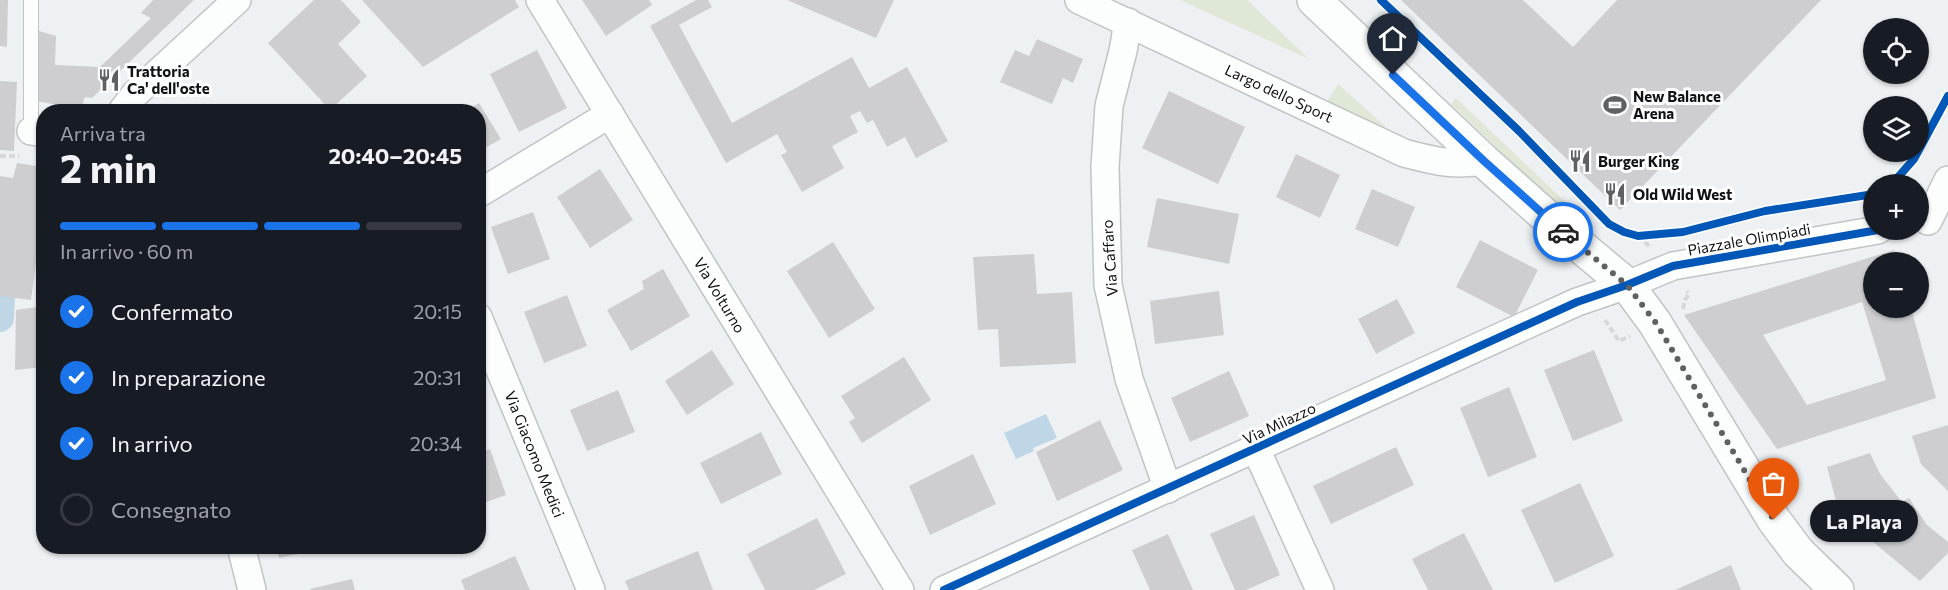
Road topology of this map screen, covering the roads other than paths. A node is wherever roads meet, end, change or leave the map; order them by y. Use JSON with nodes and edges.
{"nodes":[{"id":1,"x":32,"y":0,"type":"edge"},
{"id":2,"x":237,"y":0,"type":"edge"},
{"id":3,"x":540,"y":0,"type":"edge"},
{"id":4,"x":1079,"y":0,"type":"edge"},
{"id":5,"x":1314,"y":0,"type":"edge"},
{"id":6,"x":1128,"y":22,"type":"junction"},
{"id":7,"x":127,"y":104,"type":"edge"},
{"id":8,"x":36,"y":106,"type":"edge"},
{"id":9,"x":610,"y":114,"type":"junction"},
{"id":10,"x":1484,"y":161,"type":"junction"},
{"id":11,"x":1948,"y":180,"type":"edge"},
{"id":12,"x":486,"y":189,"type":"edge"},
{"id":13,"x":1931,"y":223,"type":"edge"},
{"id":14,"x":1863,"y":233,"type":"edge"},
{"id":15,"x":1627,"y":285,"type":"junction"},
{"id":16,"x":486,"y":336,"type":"edge"},
{"id":17,"x":1256,"y":449,"type":"junction"},
{"id":18,"x":1168,"y":489,"type":"junction"},
{"id":19,"x":243,"y":554,"type":"edge"},
{"id":20,"x":252,"y":590,"type":"edge"},
{"id":21,"x":591,"y":590,"type":"edge"},
{"id":22,"x":900,"y":590,"type":"edge"},
{"id":23,"x":944,"y":590,"type":"edge"},
{"id":24,"x":1320,"y":590,"type":"edge"},
{"id":25,"x":1837,"y":590,"type":"edge"}],
"edges":[{"from":1,"to":8,"type":"lane"},
{"from":2,"to":7,"type":"street"},
{"from":3,"to":9,"type":"street","name":"Via Volturno"},
{"from":4,"to":6,"type":"street","name":"Largo dello Sport"},
{"from":5,"to":10,"type":"street"},
{"from":6,"to":10,"type":"street","name":"Largo dello Sport"},
{"from":6,"to":18,"type":"street","name":"Via Caffaro"},
{"from":9,"to":12,"type":"street"},
{"from":9,"to":22,"type":"street","name":"Via Volturno"},
{"from":10,"to":15,"type":"street"},
{"from":11,"to":13,"type":"street"},
{"from":14,"to":15,"type":"street","name":"Piazzale Olimpiadi"},
{"from":15,"to":17,"type":"street","name":"Via Milazzo"},
{"from":15,"to":25,"type":"street"},
{"from":16,"to":21,"type":"street","name":"Via Giacomo Medici"},
{"from":17,"to":18,"type":"street","name":"Via Milazzo"},
{"from":17,"to":24,"type":"street"},
{"from":18,"to":23,"type":"street","name":"Via Milazzo"},
{"from":19,"to":20,"type":"street"}]}
